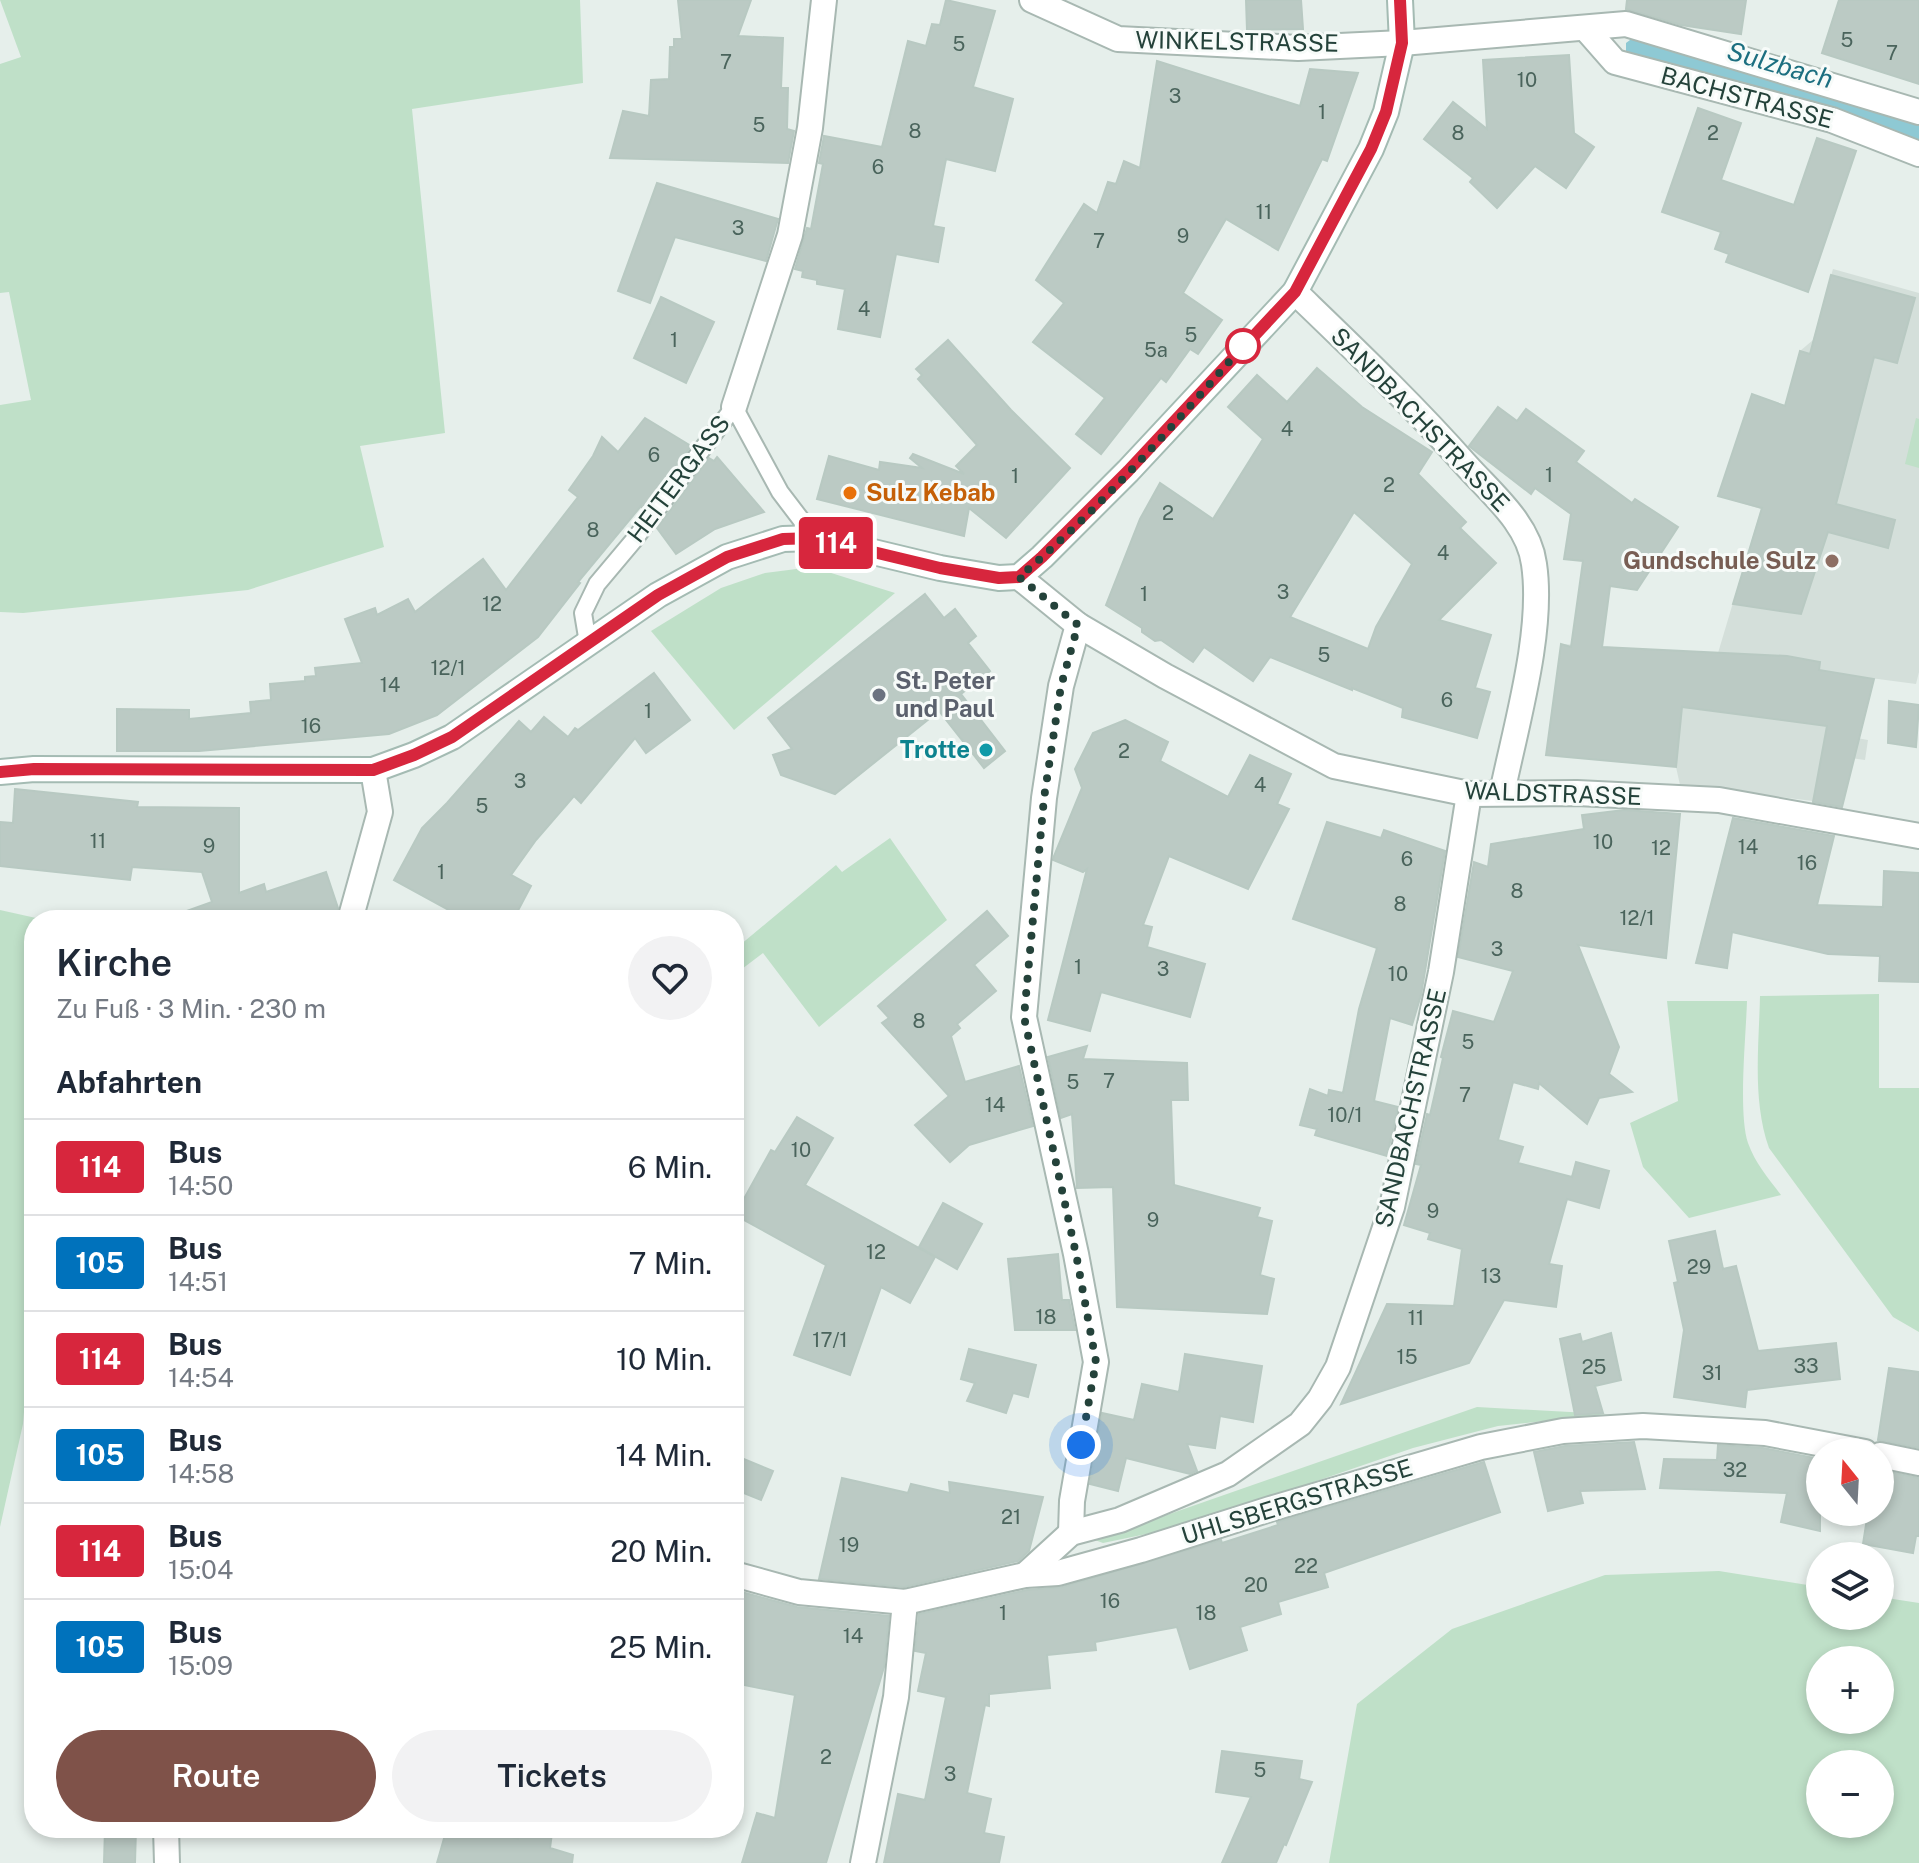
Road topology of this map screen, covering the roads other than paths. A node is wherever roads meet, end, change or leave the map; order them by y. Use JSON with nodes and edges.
{"nodes":[{"id":1,"x":824,"y":0,"type":"edge"},
{"id":2,"x":1032,"y":0,"type":"edge"},
{"id":3,"x":1400,"y":0,"type":"edge"},
{"id":4,"x":1586,"y":29,"type":"junction"},
{"id":5,"x":1402,"y":43,"type":"junction"},
{"id":6,"x":1919,"y":112,"type":"edge"},
{"id":7,"x":1919,"y":154,"type":"edge"},
{"id":8,"x":1295,"y":292,"type":"junction"},
{"id":9,"x":734,"y":407,"type":"junction"},
{"id":10,"x":815,"y":538,"type":"junction"},
{"id":11,"x":1019,"y":577,"type":"junction"},
{"id":12,"x":1078,"y":625,"type":"junction"},
{"id":13,"x":588,"y":643,"type":"junction"},
{"id":14,"x":373,"y":770,"type":"junction"},
{"id":15,"x":0,"y":772,"type":"edge"},
{"id":16,"x":1502,"y":793,"type":"junction"},
{"id":17,"x":1469,"y":794,"type":"junction"},
{"id":18,"x":1919,"y":836,"type":"edge"},
{"id":19,"x":353,"y":910,"type":"edge"},
{"id":20,"x":1806,"y":1441,"type":"edge"},
{"id":21,"x":1894,"y":1458,"type":"edge"},
{"id":22,"x":1919,"y":1463,"type":"edge"},
{"id":23,"x":1071,"y":1533,"type":"junction"},
{"id":24,"x":1025,"y":1575,"type":"junction"},
{"id":25,"x":744,"y":1577,"type":"edge"},
{"id":26,"x":905,"y":1602,"type":"junction"},
{"id":27,"x":166,"y":1838,"type":"edge"},
{"id":28,"x":167,"y":1863,"type":"edge"},
{"id":29,"x":863,"y":1863,"type":"edge"}],
"edges":[{"from":1,"to":9,"type":"street"},
{"from":2,"to":5,"type":"street","name":"WINKELSTRASSE"},
{"from":3,"to":5,"type":"street"},
{"from":4,"to":5,"type":"street","name":"BACHSTRASSE"},
{"from":4,"to":6,"type":"street","name":"BACHSTRASSE"},
{"from":4,"to":7,"type":"street","name":"BACHSTRASSE"},
{"from":5,"to":8,"type":"street"},
{"from":8,"to":11,"type":"street"},
{"from":8,"to":16,"type":"street","name":"SANDBACHSTRASSE"},
{"from":9,"to":10,"type":"lane","name":"HEITERGASS"},
{"from":9,"to":13,"type":"lane","name":"HEITERGASS"},
{"from":10,"to":11,"type":"street"},
{"from":10,"to":13,"type":"street"},
{"from":11,"to":12,"type":"street","name":"WALDSTRASSE"},
{"from":12,"to":17,"type":"street","name":"WALDSTRASSE"},
{"from":12,"to":23,"type":"street"},
{"from":13,"to":14,"type":"street"},
{"from":14,"to":15,"type":"street"},
{"from":14,"to":19,"type":"street"},
{"from":16,"to":17,"type":"street","name":"WALDSTRASSE"},
{"from":16,"to":18,"type":"street","name":"WALDSTRASSE"},
{"from":17,"to":23,"type":"street","name":"SANDBACHSTRASSE"},
{"from":20,"to":24,"type":"street","name":"UHLSBERGSTRASSE"},
{"from":21,"to":22,"type":"street"},
{"from":23,"to":24,"type":"street","name":"SANDBACHSTRASSE"},
{"from":24,"to":26,"type":"street","name":"UHLSBERGSTRASSE"},
{"from":25,"to":26,"type":"street","name":"UHLSBERGSTRASSE"},
{"from":26,"to":29,"type":"street"},
{"from":27,"to":28,"type":"street"}]}
